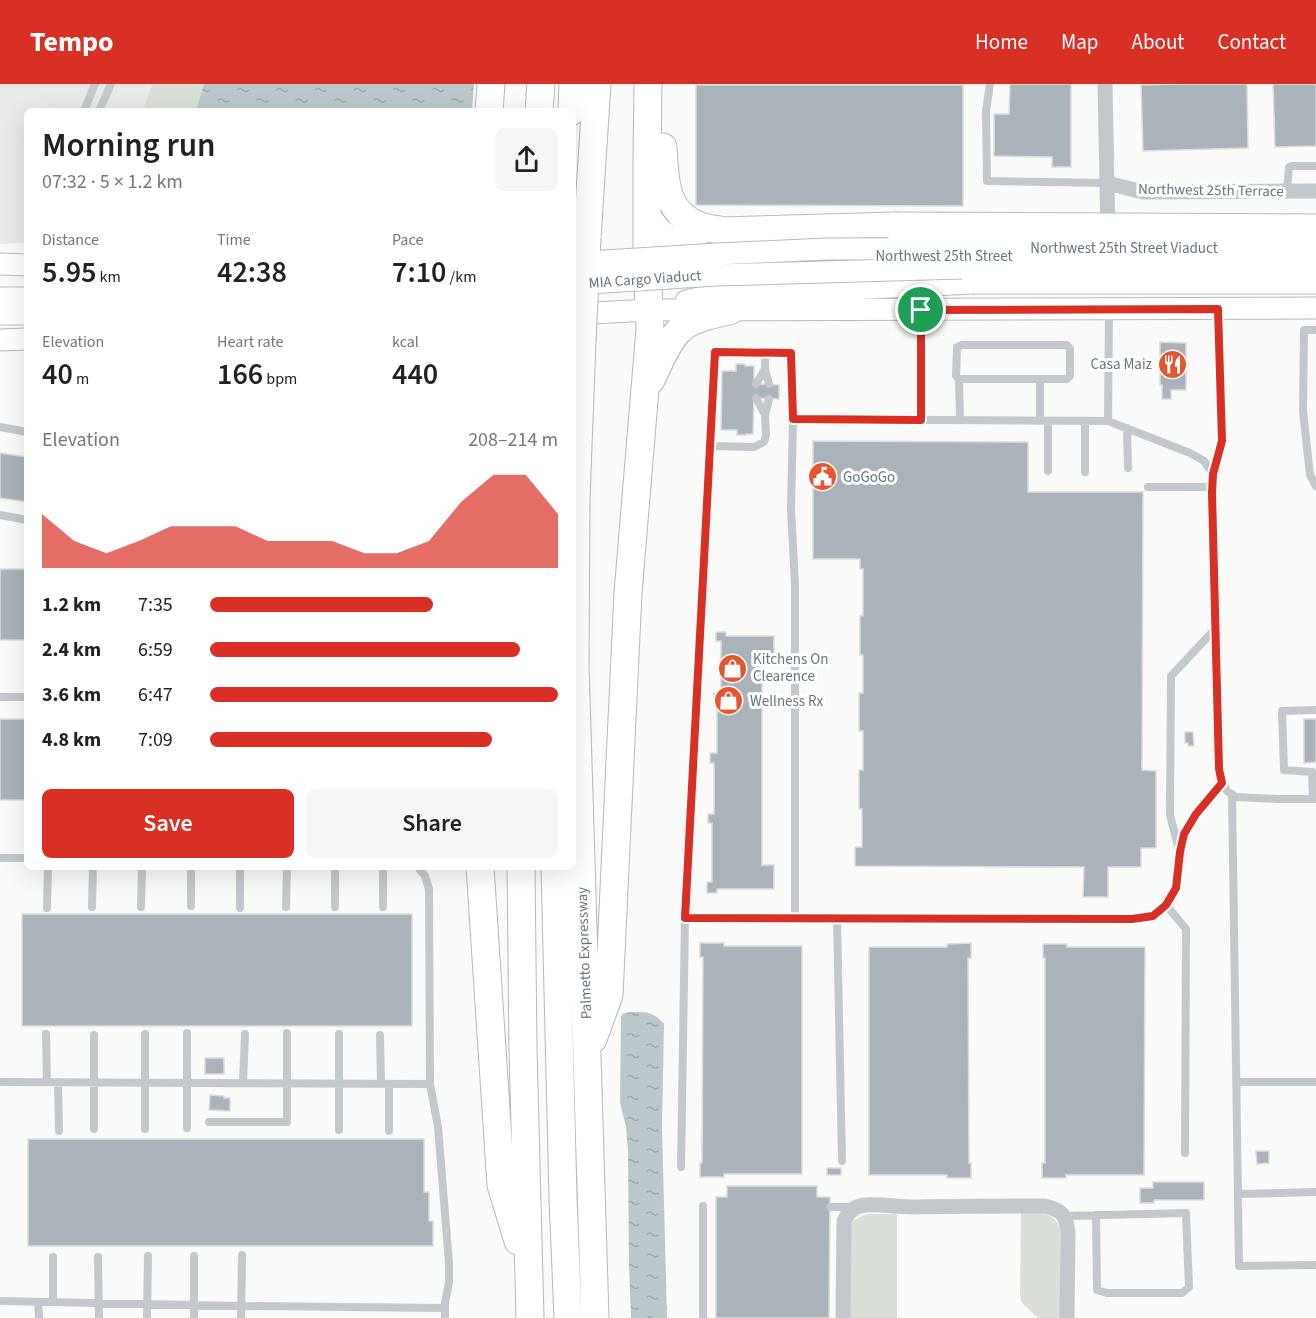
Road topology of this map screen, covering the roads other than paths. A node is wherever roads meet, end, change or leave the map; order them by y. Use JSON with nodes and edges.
{"nodes":[{"id":1,"x":94,"y":84,"type":"edge"},
{"id":2,"x":111,"y":84,"type":"edge"},
{"id":3,"x":491,"y":84,"type":"edge"},
{"id":4,"x":541,"y":84,"type":"edge"},
{"id":5,"x":559,"y":84,"type":"edge"},
{"id":6,"x":573,"y":84,"type":"edge"},
{"id":7,"x":597,"y":84,"type":"edge"},
{"id":8,"x":648,"y":84,"type":"edge"},
{"id":9,"x":663,"y":84,"type":"edge"},
{"id":10,"x":990,"y":84,"type":"edge"},
{"id":11,"x":1105,"y":84,"type":"edge"},
{"id":12,"x":85,"y":108,"type":"edge"},
{"id":13,"x":100,"y":108,"type":"edge"},
{"id":14,"x":489,"y":108,"type":"edge"},
{"id":15,"x":539,"y":108,"type":"edge"},
{"id":16,"x":557,"y":108,"type":"edge"},
{"id":17,"x":572,"y":108,"type":"edge"},
{"id":18,"x":1316,"y":166,"type":"edge"},
{"id":19,"x":1107,"y":183,"type":"junction"},
{"id":20,"x":1316,"y":190,"type":"edge"},
{"id":21,"x":1287,"y":191,"type":"junction"},
{"id":22,"x":647,"y":217,"type":"junction"},
{"id":23,"x":1316,"y":228,"type":"edge"},
{"id":24,"x":1316,"y":247,"type":"edge"},
{"id":25,"x":1108,"y":256,"type":"junction"},
{"id":26,"x":1316,"y":257,"type":"edge"},
{"id":27,"x":647,"y":262,"type":"junction"},
{"id":28,"x":716,"y":263,"type":"junction"},
{"id":29,"x":0,"y":264,"type":"edge"},
{"id":30,"x":24,"y":265,"type":"edge"},
{"id":31,"x":576,"y":265,"type":"edge"},
{"id":32,"x":576,"y":265,"type":"edge"},
{"id":33,"x":1316,"y":268,"type":"edge"},
{"id":34,"x":0,"y":283,"type":"edge"},
{"id":35,"x":24,"y":283,"type":"edge"},
{"id":36,"x":1316,"y":283,"type":"edge"},
{"id":37,"x":576,"y":284,"type":"edge"},
{"id":38,"x":0,"y":298,"type":"edge"},
{"id":39,"x":24,"y":298,"type":"edge"},
{"id":40,"x":1316,"y":308,"type":"edge"},
{"id":41,"x":1109,"y":309,"type":"junction"},
{"id":42,"x":1218,"y":309,"type":"junction"},
{"id":43,"x":650,"y":310,"type":"junction"},
{"id":44,"x":730,"y":310,"type":"junction"},
{"id":45,"x":921,"y":310,"type":"junction"},
{"id":46,"x":0,"y":314,"type":"edge"},
{"id":47,"x":24,"y":314,"type":"edge"},
{"id":48,"x":576,"y":314,"type":"edge"},
{"id":49,"x":1316,"y":330,"type":"edge"},
{"id":50,"x":0,"y":339,"type":"edge"},
{"id":51,"x":24,"y":339,"type":"edge"},
{"id":52,"x":765,"y":353,"type":"junction"},
{"id":53,"x":765,"y":369,"type":"junction"},
{"id":54,"x":959,"y":379,"type":"junction"},
{"id":55,"x":1040,"y":379,"type":"junction"},
{"id":56,"x":645,"y":392,"type":"junction"},
{"id":57,"x":765,"y":399,"type":"dead end"},
{"id":58,"x":793,"y":419,"type":"junction"},
{"id":59,"x":921,"y":420,"type":"junction"},
{"id":60,"x":960,"y":420,"type":"junction"},
{"id":61,"x":1044,"y":421,"type":"junction"},
{"id":62,"x":1085,"y":421,"type":"junction"},
{"id":63,"x":1108,"y":421,"type":"junction"},
{"id":64,"x":0,"y":427,"type":"edge"},
{"id":65,"x":1127,"y":428,"type":"junction"},
{"id":66,"x":24,"y":431,"type":"edge"},
{"id":67,"x":710,"y":446,"type":"junction"},
{"id":68,"x":1128,"y":468,"type":"dead end"},
{"id":69,"x":1048,"y":471,"type":"dead end"},
{"id":70,"x":1085,"y":472,"type":"dead end"},
{"id":71,"x":1213,"y":474,"type":"junction"},
{"id":72,"x":1316,"y":486,"type":"edge"},
{"id":73,"x":1148,"y":487,"type":"dead end"},
{"id":74,"x":1213,"y":487,"type":"junction"},
{"id":75,"x":576,"y":498,"type":"edge"},
{"id":76,"x":0,"y":515,"type":"edge"},
{"id":77,"x":24,"y":519,"type":"edge"},
{"id":78,"x":1216,"y":628,"type":"junction"},
{"id":79,"x":576,"y":695,"type":"edge"},
{"id":80,"x":0,"y":697,"type":"edge"},
{"id":81,"x":24,"y":697,"type":"edge"},
{"id":82,"x":1316,"y":710,"type":"edge"},
{"id":83,"x":1222,"y":783,"type":"junction"},
{"id":84,"x":1232,"y":794,"type":"junction"},
{"id":85,"x":1314,"y":799,"type":"edge"},
{"id":86,"x":1180,"y":852,"type":"junction"},
{"id":87,"x":0,"y":858,"type":"edge"},
{"id":88,"x":24,"y":858,"type":"edge"},
{"id":89,"x":48,"y":870,"type":"edge"},
{"id":90,"x":93,"y":870,"type":"edge"},
{"id":91,"x":142,"y":870,"type":"edge"},
{"id":92,"x":191,"y":870,"type":"edge"},
{"id":93,"x":240,"y":870,"type":"edge"},
{"id":94,"x":287,"y":870,"type":"edge"},
{"id":95,"x":334,"y":870,"type":"edge"},
{"id":96,"x":383,"y":870,"type":"edge"},
{"id":97,"x":420,"y":870,"type":"edge"},
{"id":98,"x":480,"y":870,"type":"edge"},
{"id":99,"x":521,"y":870,"type":"edge"},
{"id":100,"x":540,"y":870,"type":"edge"},
{"id":101,"x":555,"y":870,"type":"edge"},
{"id":102,"x":1166,"y":905,"type":"junction"},
{"id":103,"x":191,"y":906,"type":"dead end"},
{"id":104,"x":92,"y":907,"type":"dead end"},
{"id":105,"x":141,"y":907,"type":"dead end"},
{"id":106,"x":286,"y":907,"type":"dead end"},
{"id":107,"x":334,"y":907,"type":"dead end"},
{"id":108,"x":383,"y":907,"type":"dead end"},
{"id":109,"x":47,"y":908,"type":"dead end"},
{"id":110,"x":240,"y":908,"type":"dead end"},
{"id":111,"x":685,"y":918,"type":"junction"},
{"id":112,"x":795,"y":919,"type":"junction"},
{"id":113,"x":837,"y":919,"type":"junction"},
{"id":114,"x":187,"y":1033,"type":"dead end"},
{"id":115,"x":287,"y":1033,"type":"dead end"},
{"id":116,"x":144,"y":1034,"type":"dead end"},
{"id":117,"x":245,"y":1034,"type":"dead end"},
{"id":118,"x":46,"y":1035,"type":"dead end"},
{"id":119,"x":94,"y":1035,"type":"dead end"},
{"id":120,"x":339,"y":1035,"type":"dead end"},
{"id":121,"x":380,"y":1035,"type":"dead end"},
{"id":122,"x":588,"y":1054,"type":"junction"},
{"id":123,"x":0,"y":1082,"type":"edge"},
{"id":124,"x":47,"y":1082,"type":"junction"},
{"id":125,"x":58,"y":1082,"type":"junction"},
{"id":126,"x":1237,"y":1082,"type":"junction"},
{"id":127,"x":1316,"y":1082,"type":"edge"},
{"id":128,"x":94,"y":1083,"type":"junction"},
{"id":129,"x":144,"y":1083,"type":"junction"},
{"id":130,"x":188,"y":1083,"type":"junction"},
{"id":131,"x":243,"y":1083,"type":"junction"},
{"id":132,"x":287,"y":1083,"type":"junction"},
{"id":133,"x":340,"y":1083,"type":"junction"},
{"id":134,"x":385,"y":1084,"type":"junction"},
{"id":135,"x":430,"y":1084,"type":"junction"},
{"id":136,"x":209,"y":1122,"type":"dead end"},
{"id":137,"x":145,"y":1128,"type":"dead end"},
{"id":138,"x":187,"y":1128,"type":"dead end"},
{"id":139,"x":94,"y":1129,"type":"dead end"},
{"id":140,"x":339,"y":1130,"type":"dead end"},
{"id":141,"x":59,"y":1131,"type":"dead end"},
{"id":142,"x":389,"y":1131,"type":"dead end"},
{"id":143,"x":1185,"y":1153,"type":"dead end"},
{"id":144,"x":842,"y":1161,"type":"dead end"},
{"id":145,"x":681,"y":1167,"type":"dead end"},
{"id":146,"x":1316,"y":1192,"type":"edge"},
{"id":147,"x":1238,"y":1194,"type":"junction"},
{"id":148,"x":704,"y":1206,"type":"dead end"},
{"id":149,"x":830,"y":1207,"type":"dead end"},
{"id":150,"x":856,"y":1207,"type":"junction"},
{"id":151,"x":1096,"y":1215,"type":"junction"},
{"id":152,"x":1064,"y":1216,"type":"junction"},
{"id":153,"x":242,"y":1255,"type":"dead end"},
{"id":154,"x":148,"y":1256,"type":"dead end"},
{"id":155,"x":194,"y":1256,"type":"dead end"},
{"id":156,"x":53,"y":1257,"type":"dead end"},
{"id":157,"x":98,"y":1257,"type":"dead end"},
{"id":158,"x":1316,"y":1264,"type":"edge"},
{"id":159,"x":528,"y":1274,"type":"junction"},
{"id":160,"x":0,"y":1301,"type":"edge"},
{"id":161,"x":38,"y":1302,"type":"junction"},
{"id":162,"x":53,"y":1302,"type":"junction"},
{"id":163,"x":99,"y":1303,"type":"junction"},
{"id":164,"x":147,"y":1304,"type":"junction"},
{"id":165,"x":194,"y":1305,"type":"junction"},
{"id":166,"x":242,"y":1306,"type":"junction"},
{"id":167,"x":445,"y":1308,"type":"junction"},
{"id":168,"x":39,"y":1318,"type":"edge"},
{"id":169,"x":99,"y":1318,"type":"edge"},
{"id":170,"x":147,"y":1318,"type":"edge"},
{"id":171,"x":194,"y":1318,"type":"edge"},
{"id":172,"x":242,"y":1318,"type":"edge"},
{"id":173,"x":445,"y":1318,"type":"edge"},
{"id":174,"x":530,"y":1318,"type":"edge"},
{"id":175,"x":553,"y":1318,"type":"edge"},
{"id":176,"x":568,"y":1318,"type":"edge"},
{"id":177,"x":595,"y":1318,"type":"edge"},
{"id":178,"x":703,"y":1318,"type":"edge"},
{"id":179,"x":843,"y":1318,"type":"edge"},
{"id":180,"x":1067,"y":1318,"type":"edge"}],
"edges":[{"from":1,"to":12,"type":"lane"},
{"from":2,"to":13,"type":"lane"},
{"from":3,"to":14,"type":"highway"},
{"from":4,"to":15,"type":"highway"},
{"from":5,"to":16,"type":"highway"},
{"from":6,"to":17,"type":"highway"},
{"from":7,"to":75,"type":"highway","name":"Palmetto Expressway","bridge":true},
{"from":8,"to":22,"type":"highway"},
{"from":9,"to":23,"type":"highway","bridge":true},
{"from":10,"to":19,"type":"lane"},
{"from":11,"to":19,"type":"street"},
{"from":18,"to":21,"type":"lane"},
{"from":19,"to":21,"type":"street","name":"Northwest 25th Terrace"},
{"from":19,"to":25,"type":"street"},
{"from":20,"to":21,"type":"street","name":"Northwest 25th Terrace"},
{"from":22,"to":27,"type":"highway"},
{"from":22,"to":28,"type":"highway"},
{"from":24,"to":28,"type":"main road","name":"Northwest 25th Street Viaduct","bridge":true},
{"from":25,"to":26,"type":"main road","name":"Northwest 25th Street"},
{"from":25,"to":28,"type":"main road","name":"Northwest 25th Street"},
{"from":25,"to":41,"type":"street"},
{"from":27,"to":28,"type":"main road","name":"Northwest 25th Street"},
{"from":27,"to":31,"type":"main road","name":"Northwest 25th Street"},
{"from":27,"to":43,"type":"highway"},
{"from":28,"to":32,"type":"main road","name":"MIA Cargo Viaduct","bridge":true},
{"from":28,"to":33,"type":"main road","name":"Northwest 25th Street Viaduct","bridge":true},
{"from":28,"to":37,"type":"main road","name":"MIA Cargo Viaduct","bridge":true},
{"from":29,"to":30,"type":"main road"},
{"from":34,"to":35,"type":"main road"},
{"from":36,"to":43,"type":"main road","bridge":true},
{"from":38,"to":39,"type":"main road"},
{"from":40,"to":42,"type":"main road"},
{"from":41,"to":42,"type":"main road"},
{"from":41,"to":45,"type":"main road"},
{"from":41,"to":63,"type":"lane"},
{"from":42,"to":71,"type":"lane"},
{"from":43,"to":44,"type":"main road"},
{"from":43,"to":48,"type":"main road"},
{"from":43,"to":56,"type":"highway"},
{"from":44,"to":45,"type":"main road"},
{"from":44,"to":56,"type":"highway"},
{"from":45,"to":59,"type":"lane"},
{"from":46,"to":47,"type":"main road"},
{"from":49,"to":72,"type":"lane"},
{"from":50,"to":51,"type":"main road"},
{"from":52,"to":53,"type":"lane"},
{"from":52,"to":58,"type":"lane"},
{"from":52,"to":67,"type":"lane"},
{"from":53,"to":53,"type":"lane"},
{"from":54,"to":55,"type":"lane"},
{"from":54,"to":55,"type":"lane"},
{"from":54,"to":60,"type":"lane"},
{"from":55,"to":61,"type":"lane"},
{"from":56,"to":122,"type":"highway"},
{"from":57,"to":67,"type":"lane"},
{"from":58,"to":59,"type":"lane"},
{"from":58,"to":112,"type":"lane"},
{"from":59,"to":60,"type":"lane"},
{"from":60,"to":61,"type":"lane"},
{"from":61,"to":62,"type":"lane"},
{"from":61,"to":69,"type":"lane"},
{"from":62,"to":63,"type":"lane"},
{"from":62,"to":70,"type":"lane"},
{"from":63,"to":65,"type":"lane"},
{"from":64,"to":66,"type":"lane"},
{"from":65,"to":68,"type":"lane"},
{"from":65,"to":71,"type":"lane"},
{"from":67,"to":111,"type":"lane"},
{"from":71,"to":74,"type":"lane"},
{"from":73,"to":74,"type":"lane"},
{"from":74,"to":78,"type":"lane"},
{"from":76,"to":77,"type":"lane"},
{"from":78,"to":83,"type":"lane"},
{"from":78,"to":86,"type":"lane"},
{"from":79,"to":122,"type":"highway","name":"Palmetto Expressway","bridge":true},
{"from":80,"to":81,"type":"lane"},
{"from":82,"to":85,"type":"lane"},
{"from":83,"to":84,"type":"lane"},
{"from":83,"to":86,"type":"lane"},
{"from":84,"to":85,"type":"lane"},
{"from":84,"to":126,"type":"lane"},
{"from":86,"to":102,"type":"lane"},
{"from":87,"to":88,"type":"lane"},
{"from":89,"to":109,"type":"lane"},
{"from":90,"to":104,"type":"lane"},
{"from":91,"to":105,"type":"lane"},
{"from":92,"to":103,"type":"lane"},
{"from":93,"to":110,"type":"lane"},
{"from":94,"to":106,"type":"lane"},
{"from":95,"to":107,"type":"lane"},
{"from":96,"to":108,"type":"lane"},
{"from":97,"to":135,"type":"lane"},
{"from":98,"to":159,"type":"highway"},
{"from":99,"to":159,"type":"highway"},
{"from":100,"to":175,"type":"highway"},
{"from":101,"to":176,"type":"highway"},
{"from":102,"to":113,"type":"lane"},
{"from":102,"to":143,"type":"lane"},
{"from":111,"to":112,"type":"lane"},
{"from":111,"to":145,"type":"lane"},
{"from":112,"to":113,"type":"lane"},
{"from":113,"to":144,"type":"lane"},
{"from":114,"to":130,"type":"lane"},
{"from":115,"to":132,"type":"lane"},
{"from":116,"to":129,"type":"lane"},
{"from":117,"to":131,"type":"lane"},
{"from":118,"to":124,"type":"lane"},
{"from":119,"to":128,"type":"lane"},
{"from":120,"to":133,"type":"lane"},
{"from":121,"to":134,"type":"lane"},
{"from":122,"to":177,"type":"highway","name":"Palmetto Expressway"},
{"from":123,"to":124,"type":"lane"},
{"from":124,"to":125,"type":"lane"},
{"from":125,"to":128,"type":"lane"},
{"from":125,"to":141,"type":"lane"},
{"from":126,"to":127,"type":"lane"},
{"from":126,"to":147,"type":"lane"},
{"from":128,"to":129,"type":"lane"},
{"from":128,"to":139,"type":"lane"},
{"from":129,"to":130,"type":"lane"},
{"from":129,"to":137,"type":"lane"},
{"from":130,"to":131,"type":"lane"},
{"from":130,"to":138,"type":"lane"},
{"from":131,"to":132,"type":"lane"},
{"from":132,"to":133,"type":"lane"},
{"from":132,"to":136,"type":"lane"},
{"from":133,"to":134,"type":"lane"},
{"from":133,"to":140,"type":"lane"},
{"from":134,"to":135,"type":"lane"},
{"from":134,"to":142,"type":"lane"},
{"from":135,"to":167,"type":"lane"},
{"from":146,"to":147,"type":"lane"},
{"from":147,"to":158,"type":"lane"},
{"from":148,"to":178,"type":"lane"},
{"from":149,"to":150,"type":"lane"},
{"from":150,"to":152,"type":"street"},
{"from":150,"to":179,"type":"street"},
{"from":151,"to":151,"type":"lane"},
{"from":151,"to":152,"type":"lane"},
{"from":152,"to":180,"type":"street"},
{"from":153,"to":166,"type":"lane"},
{"from":154,"to":164,"type":"lane"},
{"from":155,"to":165,"type":"lane"},
{"from":156,"to":162,"type":"lane"},
{"from":157,"to":163,"type":"lane"},
{"from":159,"to":174,"type":"highway"},
{"from":160,"to":161,"type":"lane"},
{"from":161,"to":162,"type":"lane"},
{"from":161,"to":168,"type":"lane"},
{"from":162,"to":163,"type":"lane"},
{"from":163,"to":164,"type":"lane"},
{"from":163,"to":169,"type":"lane"},
{"from":164,"to":165,"type":"lane"},
{"from":164,"to":170,"type":"lane"},
{"from":165,"to":166,"type":"lane"},
{"from":165,"to":171,"type":"lane"},
{"from":166,"to":167,"type":"lane"},
{"from":166,"to":172,"type":"lane"},
{"from":167,"to":173,"type":"lane"}]}
